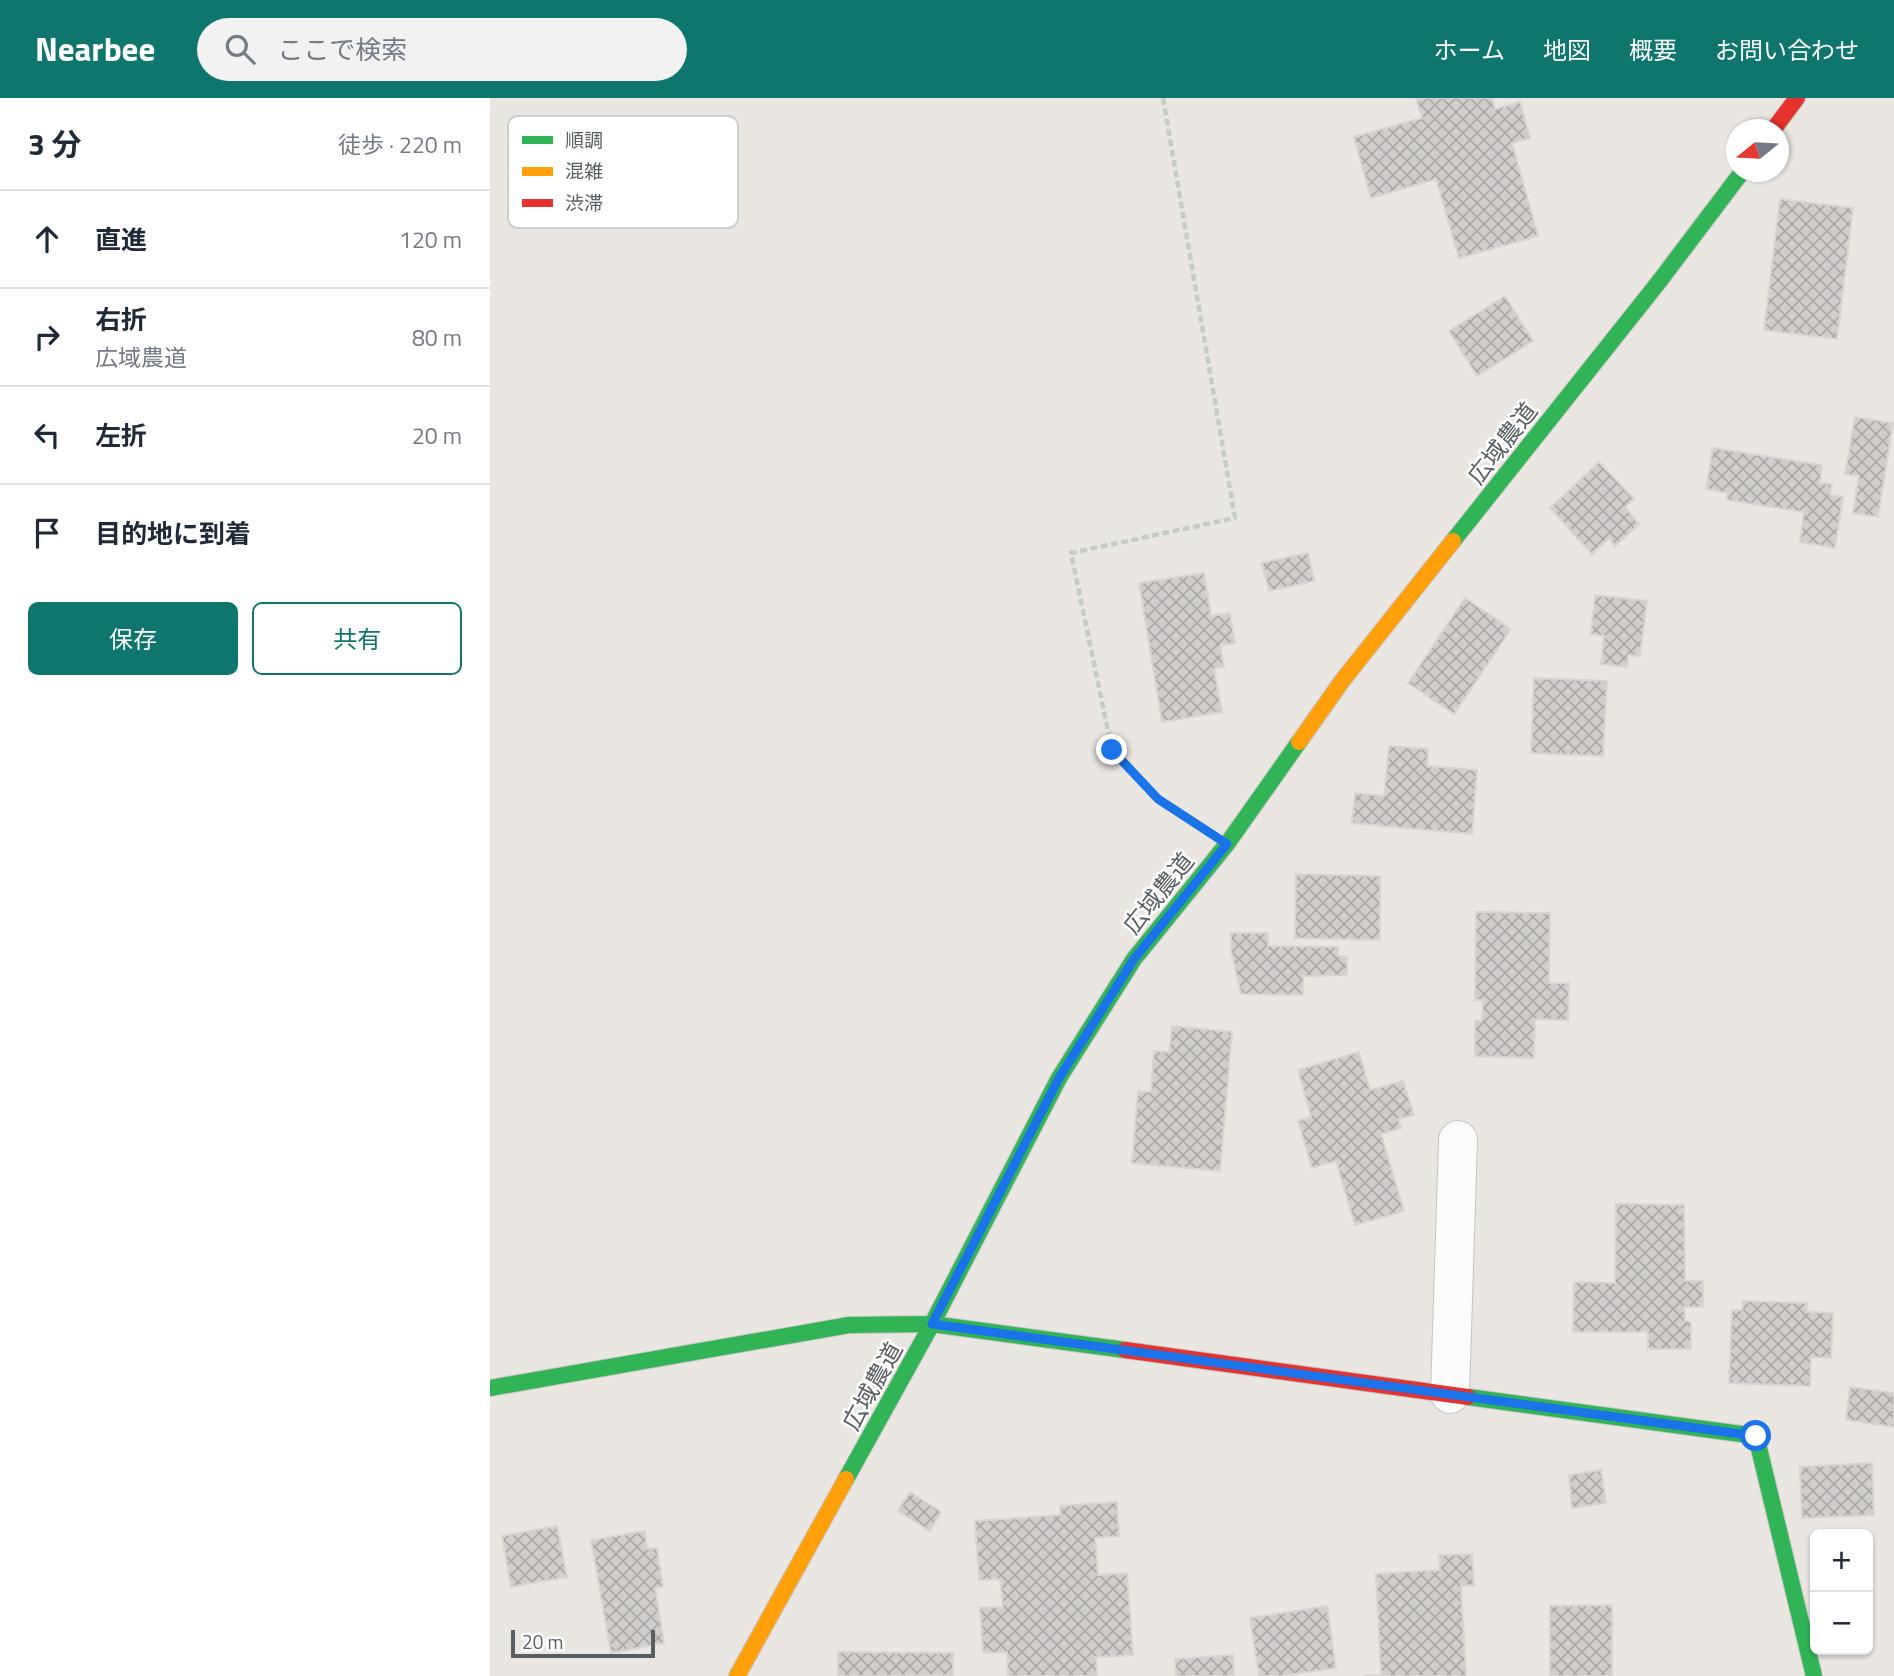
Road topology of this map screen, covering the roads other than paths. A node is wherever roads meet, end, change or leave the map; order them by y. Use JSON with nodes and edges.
{"nodes":[{"id":1,"x":1797,"y":98,"type":"edge"},
{"id":2,"x":1781,"y":119,"type":"edge"},
{"id":3,"x":1734,"y":182,"type":"edge"},
{"id":4,"x":1458,"y":1140,"type":"dead end"},
{"id":5,"x":932,"y":1324,"type":"junction"},
{"id":6,"x":490,"y":1388,"type":"edge"},
{"id":7,"x":1450,"y":1394,"type":"junction"},
{"id":8,"x":737,"y":1676,"type":"edge"},
{"id":9,"x":1814,"y":1676,"type":"edge"}],
"edges":[{"from":1,"to":2,"type":"street"},
{"from":3,"to":5,"type":"street","name":"広域農道"},
{"from":4,"to":7,"type":"street"},
{"from":5,"to":6,"type":"street"},
{"from":5,"to":7,"type":"street"},
{"from":5,"to":8,"type":"street","name":"広域農道"},
{"from":7,"to":9,"type":"street"}]}
